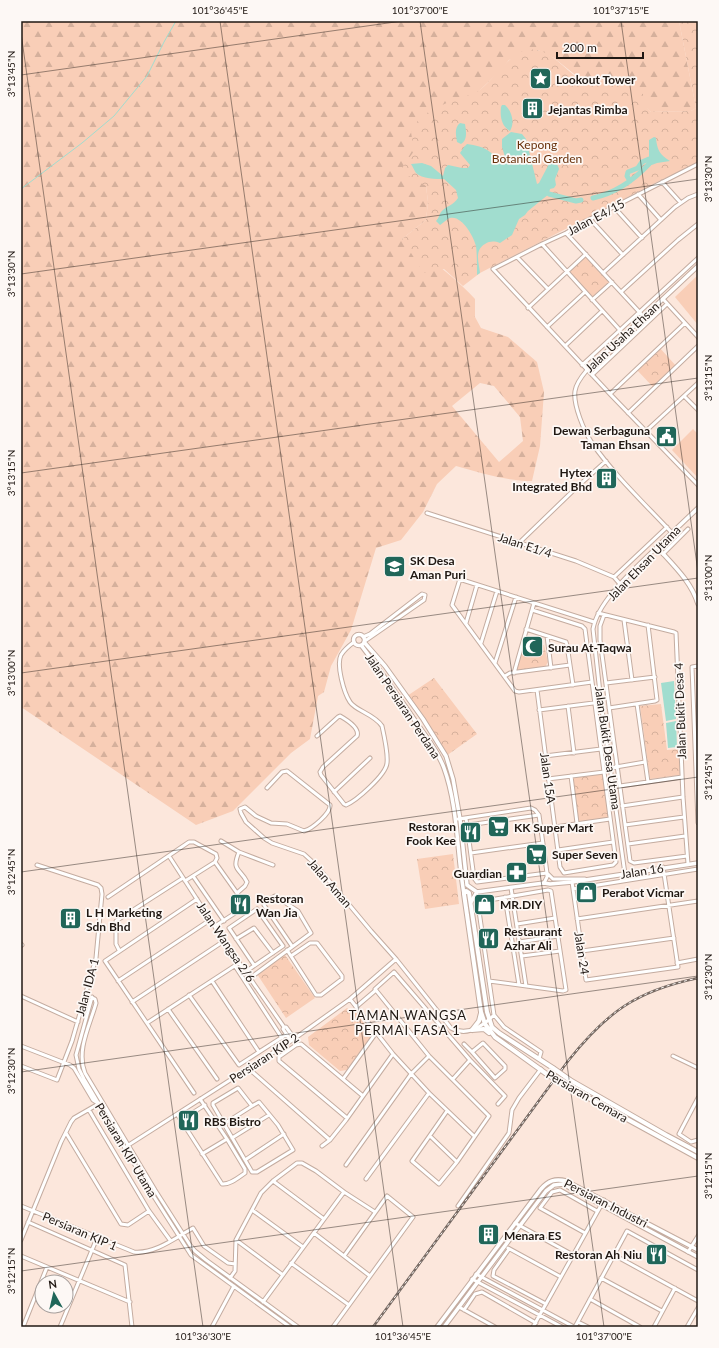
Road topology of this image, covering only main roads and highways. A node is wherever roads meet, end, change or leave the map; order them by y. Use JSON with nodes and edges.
{"nodes":[{"id":1,"x":481,"y":1012,"type":"junction"},
{"id":2,"x":485,"y":1024,"type":"joint"},
{"id":3,"x":499,"y":1033,"type":"joint"},
{"id":4,"x":494,"y":1037,"type":"junction"},
{"id":5,"x":696,"y":1151,"type":"edge"},
{"id":6,"x":698,"y":1158,"type":"edge"}],
"edges":[{"from":1,"to":2,"type":"main road","name":"Jalan Persiaran Perdana"},
{"from":1,"to":3,"type":"main road","name":"Jalan Persiaran Perdana"},
{"from":1,"to":4,"type":"main road"},
{"from":2,"to":4,"type":"main road","name":"Persiaran Cemara"},
{"from":3,"to":5,"type":"main road","name":"Persiaran Cemara","bridge":true},
{"from":4,"to":6,"type":"main road","name":"Persiaran Cemara","bridge":true}]}
